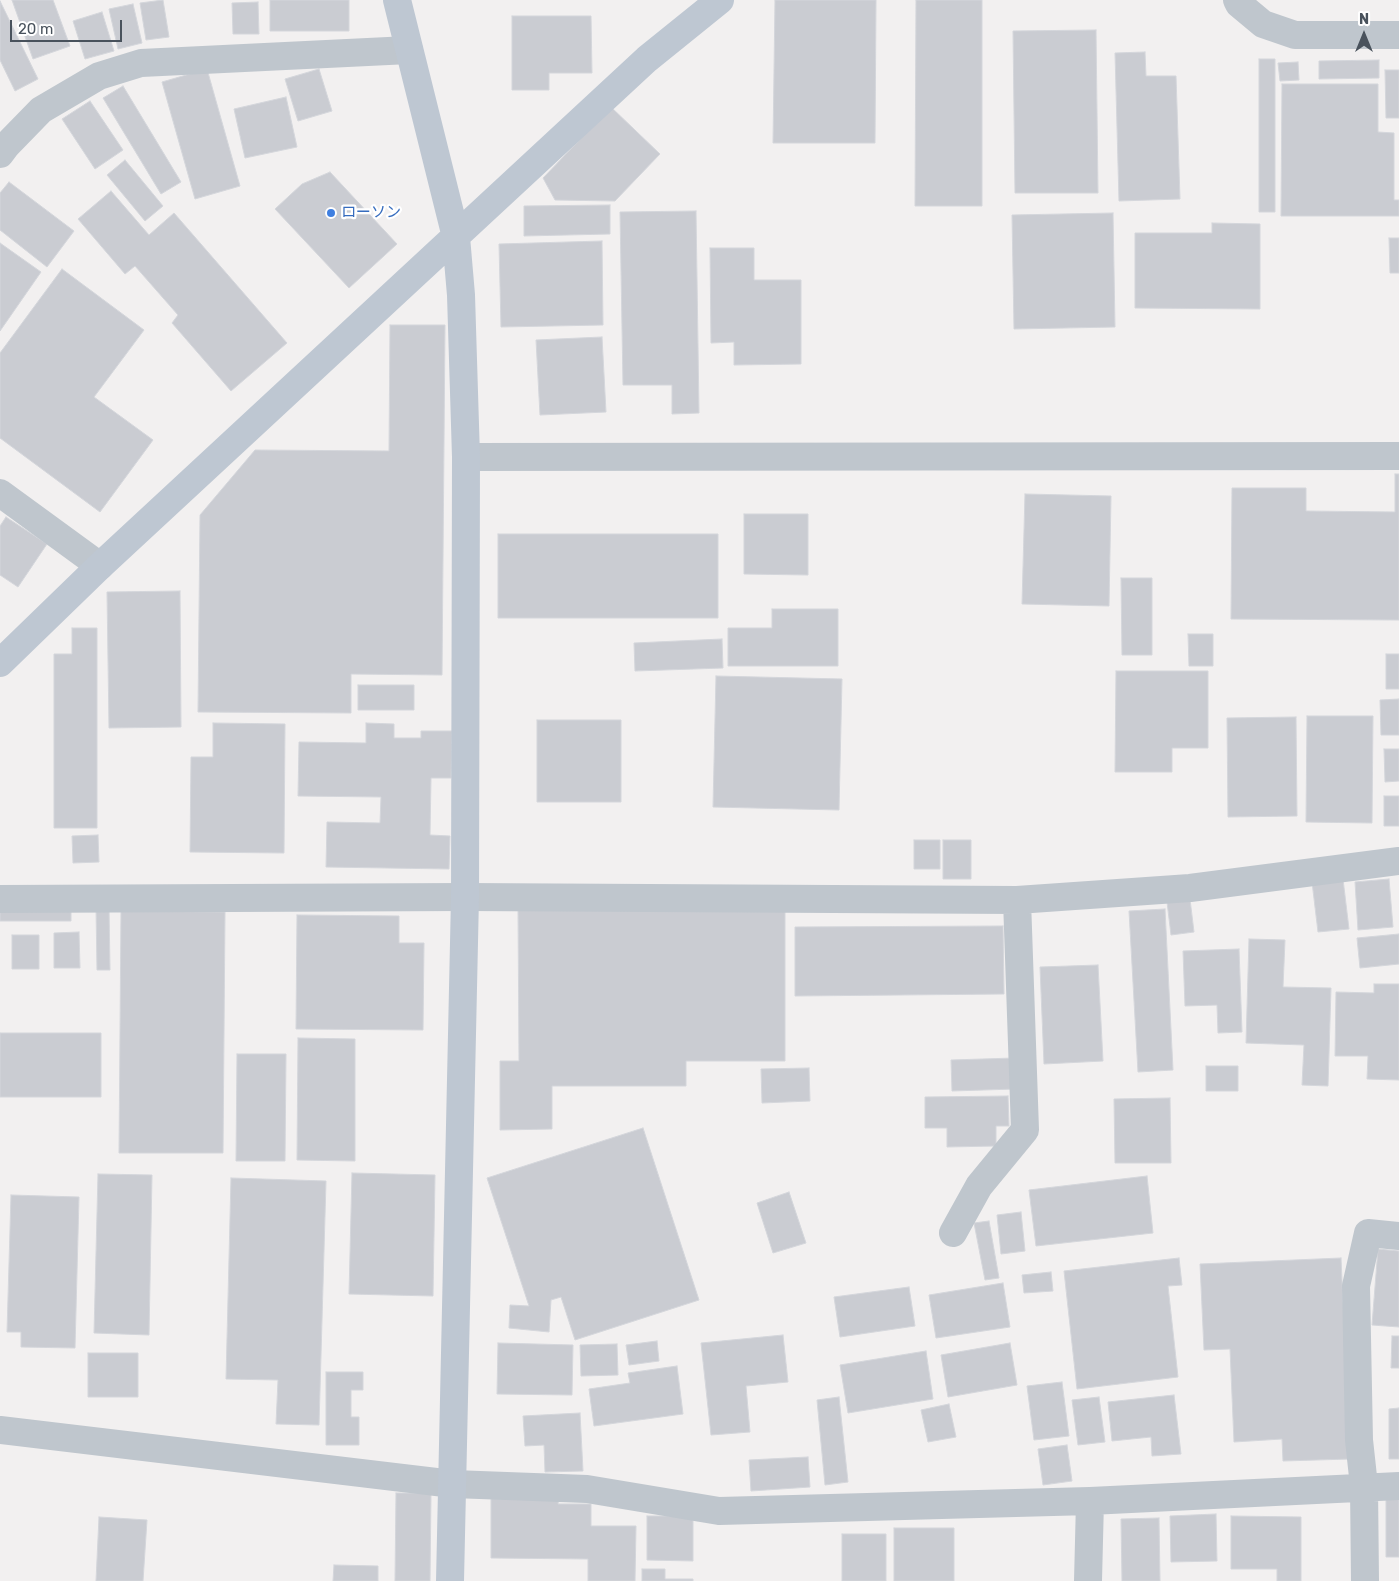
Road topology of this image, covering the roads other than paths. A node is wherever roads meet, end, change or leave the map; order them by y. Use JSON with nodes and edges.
{"nodes":[{"id":1,"x":397,"y":0,"type":"edge"},
{"id":2,"x":720,"y":0,"type":"edge"},
{"id":3,"x":1237,"y":0,"type":"edge"},
{"id":4,"x":1399,"y":34,"type":"edge"},
{"id":5,"x":409,"y":50,"type":"junction"},
{"id":6,"x":0,"y":154,"type":"edge"},
{"id":7,"x":456,"y":237,"type":"junction"},
{"id":8,"x":1399,"y":456,"type":"edge"},
{"id":9,"x":466,"y":457,"type":"junction"},
{"id":10,"x":0,"y":492,"type":"edge"},
{"id":11,"x":100,"y":566,"type":"junction"},
{"id":12,"x":0,"y":663,"type":"edge"},
{"id":13,"x":1399,"y":861,"type":"edge"},
{"id":14,"x":465,"y":897,"type":"junction"},
{"id":15,"x":0,"y":899,"type":"edge"},
{"id":16,"x":1017,"y":900,"type":"junction"},
{"id":17,"x":953,"y":1233,"type":"dead end"},
{"id":18,"x":1399,"y":1236,"type":"edge"},
{"id":19,"x":0,"y":1430,"type":"edge"},
{"id":20,"x":453,"y":1484,"type":"junction"},
{"id":21,"x":1364,"y":1486,"type":"junction"},
{"id":22,"x":1399,"y":1486,"type":"edge"},
{"id":23,"x":1090,"y":1501,"type":"junction"},
{"id":24,"x":450,"y":1581,"type":"edge"},
{"id":25,"x":1088,"y":1581,"type":"edge"},
{"id":26,"x":1365,"y":1581,"type":"edge"}],
"edges":[{"from":1,"to":5,"type":"street"},
{"from":2,"to":7,"type":"street"},
{"from":3,"to":4,"type":"street"},
{"from":5,"to":6,"type":"street"},
{"from":5,"to":7,"type":"street"},
{"from":7,"to":9,"type":"street"},
{"from":7,"to":11,"type":"street"},
{"from":8,"to":9,"type":"street"},
{"from":9,"to":14,"type":"street"},
{"from":10,"to":11,"type":"street"},
{"from":11,"to":12,"type":"street"},
{"from":13,"to":16,"type":"street"},
{"from":14,"to":15,"type":"street"},
{"from":14,"to":16,"type":"street"},
{"from":14,"to":20,"type":"street"},
{"from":16,"to":17,"type":"street"},
{"from":18,"to":21,"type":"street"},
{"from":19,"to":20,"type":"street"},
{"from":20,"to":23,"type":"street"},
{"from":20,"to":24,"type":"street"},
{"from":21,"to":22,"type":"street"},
{"from":21,"to":23,"type":"street"},
{"from":21,"to":26,"type":"street"},
{"from":23,"to":25,"type":"street"}]}
